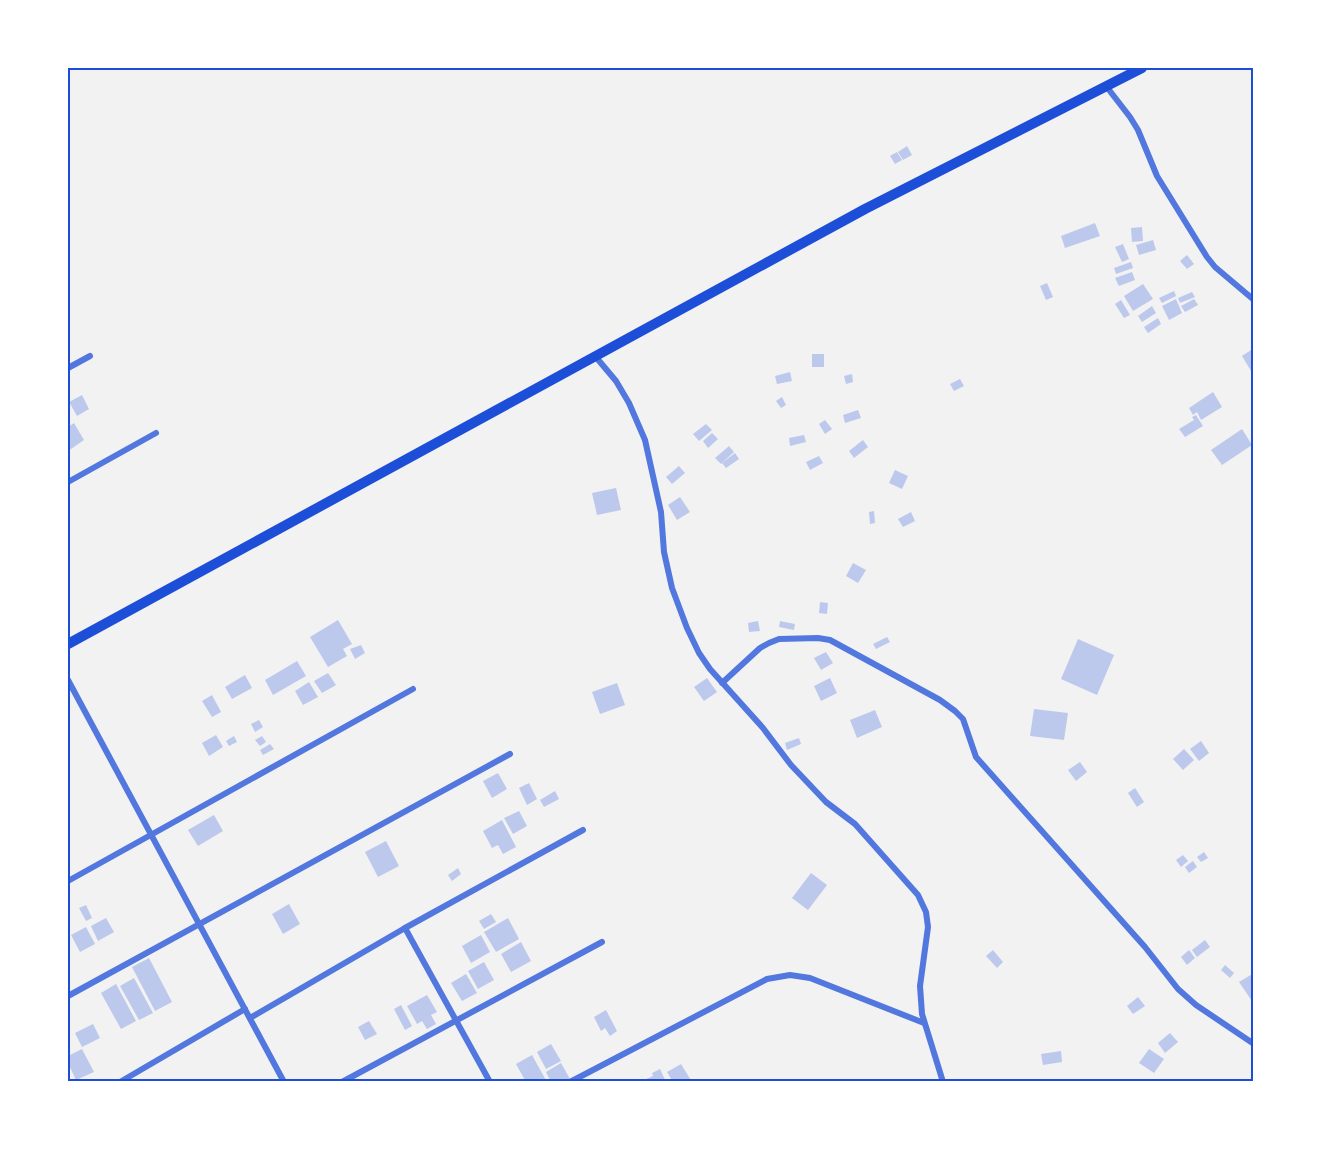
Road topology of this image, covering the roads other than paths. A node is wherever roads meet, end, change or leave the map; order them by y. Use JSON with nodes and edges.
{"nodes":[{"id":1,"x":1142,"y":68,"type":"edge"},
{"id":2,"x":1106,"y":86,"type":"junction"},
{"id":3,"x":1254,"y":300,"type":"edge"},
{"id":4,"x":595,"y":355,"type":"junction"},
{"id":5,"x":90,"y":356,"type":"dead end"},
{"id":6,"x":68,"y":368,"type":"edge"},
{"id":7,"x":156,"y":433,"type":"dead end"},
{"id":8,"x":68,"y":483,"type":"edge"},
{"id":9,"x":68,"y":644,"type":"edge"},
{"id":10,"x":68,"y":680,"type":"edge"},
{"id":11,"x":722,"y":683,"type":"junction"},
{"id":12,"x":413,"y":689,"type":"dead end"},
{"id":13,"x":510,"y":754,"type":"dead end"},
{"id":14,"x":584,"y":830,"type":"dead end"},
{"id":15,"x":153,"y":835,"type":"junction"},
{"id":16,"x":68,"y":881,"type":"edge"},
{"id":17,"x":200,"y":924,"type":"junction"},
{"id":18,"x":405,"y":928,"type":"junction"},
{"id":19,"x":602,"y":942,"type":"dead end"},
{"id":20,"x":68,"y":996,"type":"edge"},
{"id":21,"x":245,"y":1009,"type":"junction"},
{"id":22,"x":250,"y":1018,"type":"junction"},
{"id":23,"x":457,"y":1020,"type":"junction"},
{"id":24,"x":924,"y":1023,"type":"junction"},
{"id":25,"x":1254,"y":1044,"type":"edge"},
{"id":26,"x":120,"y":1082,"type":"edge"},
{"id":27,"x":284,"y":1082,"type":"edge"},
{"id":28,"x":342,"y":1082,"type":"edge"},
{"id":29,"x":490,"y":1082,"type":"edge"},
{"id":30,"x":570,"y":1082,"type":"edge"},
{"id":31,"x":944,"y":1082,"type":"edge"}],
"edges":[{"from":1,"to":2,"type":"main road"},
{"from":2,"to":3,"type":"street"},
{"from":2,"to":4,"type":"main road"},
{"from":4,"to":9,"type":"main road"},
{"from":4,"to":11,"type":"street"},
{"from":5,"to":6,"type":"street"},
{"from":7,"to":8,"type":"street"},
{"from":10,"to":15,"type":"street"},
{"from":11,"to":24,"type":"street"},
{"from":11,"to":25,"type":"street"},
{"from":12,"to":15,"type":"street"},
{"from":13,"to":17,"type":"street"},
{"from":14,"to":18,"type":"street"},
{"from":15,"to":16,"type":"street"},
{"from":15,"to":17,"type":"street"},
{"from":17,"to":20,"type":"street"},
{"from":17,"to":21,"type":"street"},
{"from":18,"to":22,"type":"street"},
{"from":18,"to":23,"type":"street"},
{"from":19,"to":23,"type":"street"},
{"from":21,"to":22,"type":"street"},
{"from":21,"to":26,"type":"street"},
{"from":22,"to":27,"type":"street"},
{"from":23,"to":28,"type":"street"},
{"from":23,"to":29,"type":"street"},
{"from":24,"to":30,"type":"street"},
{"from":24,"to":31,"type":"street"}]}
